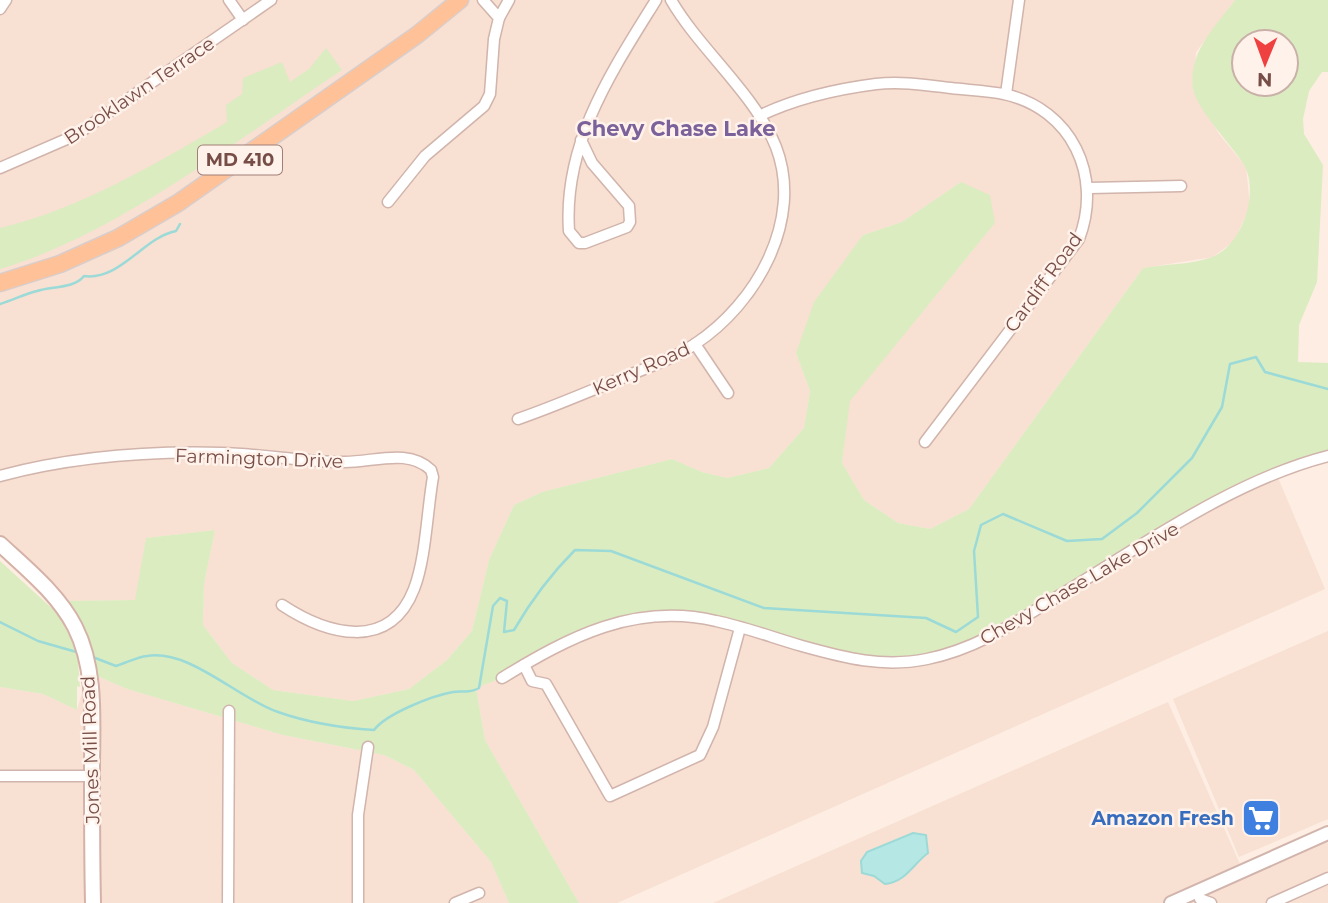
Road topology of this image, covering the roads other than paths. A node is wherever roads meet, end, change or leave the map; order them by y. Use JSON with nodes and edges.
{"nodes":[{"id":1,"x":6,"y":0,"type":"edge"},
{"id":2,"x":229,"y":0,"type":"edge"},
{"id":3,"x":271,"y":0,"type":"edge"},
{"id":4,"x":460,"y":0,"type":"edge"},
{"id":5,"x":483,"y":0,"type":"edge"},
{"id":6,"x":509,"y":0,"type":"edge"},
{"id":7,"x":656,"y":0,"type":"edge"},
{"id":8,"x":671,"y":0,"type":"edge"},
{"id":9,"x":1019,"y":0,"type":"edge"},
{"id":10,"x":0,"y":9,"type":"edge"},
{"id":11,"x":499,"y":18,"type":"junction"},
{"id":12,"x":243,"y":20,"type":"junction"},
{"id":13,"x":1006,"y":94,"type":"junction"},
{"id":14,"x":759,"y":116,"type":"junction"},
{"id":15,"x":582,"y":140,"type":"junction"},
{"id":16,"x":0,"y":168,"type":"edge"},
{"id":17,"x":1181,"y":186,"type":"dead end"},
{"id":18,"x":1089,"y":188,"type":"junction"},
{"id":19,"x":388,"y":202,"type":"dead end"},
{"id":20,"x":0,"y":283,"type":"edge"},
{"id":21,"x":695,"y":344,"type":"junction"},
{"id":22,"x":728,"y":393,"type":"dead end"},
{"id":23,"x":518,"y":419,"type":"dead end"},
{"id":24,"x":925,"y":442,"type":"dead end"},
{"id":25,"x":1328,"y":456,"type":"edge"},
{"id":26,"x":0,"y":476,"type":"edge"},
{"id":27,"x":0,"y":544,"type":"edge"},
{"id":28,"x":282,"y":605,"type":"dead end"},
{"id":29,"x":740,"y":628,"type":"junction"},
{"id":30,"x":524,"y":665,"type":"junction"},
{"id":31,"x":502,"y":678,"type":"dead end"},
{"id":32,"x":229,"y":711,"type":"dead end"},
{"id":33,"x":368,"y":747,"type":"dead end"},
{"id":34,"x":0,"y":776,"type":"edge"},
{"id":35,"x":92,"y":776,"type":"junction"},
{"id":36,"x":1328,"y":833,"type":"edge"},
{"id":37,"x":1328,"y":878,"type":"edge"},
{"id":38,"x":479,"y":893,"type":"dead end"},
{"id":39,"x":1198,"y":898,"type":"edge"},
{"id":40,"x":93,"y":903,"type":"edge"},
{"id":41,"x":228,"y":903,"type":"edge"},
{"id":42,"x":358,"y":903,"type":"edge"},
{"id":43,"x":455,"y":903,"type":"edge"},
{"id":44,"x":1171,"y":903,"type":"edge"},
{"id":45,"x":1211,"y":903,"type":"edge"},
{"id":46,"x":1272,"y":903,"type":"edge"}],
"edges":[{"from":1,"to":10,"type":"street"},
{"from":2,"to":12,"type":"street"},
{"from":3,"to":12,"type":"street","name":"Brooklawn Terrace"},
{"from":4,"to":20,"type":"main road","number":"MD 410"},
{"from":5,"to":11,"type":"street"},
{"from":6,"to":11,"type":"street"},
{"from":7,"to":15,"type":"street"},
{"from":8,"to":14,"type":"street","name":"Kerry Road"},
{"from":9,"to":13,"type":"street"},
{"from":11,"to":19,"type":"street"},
{"from":12,"to":16,"type":"street","name":"Brooklawn Terrace"},
{"from":13,"to":14,"type":"street","name":"Cardiff Road"},
{"from":13,"to":18,"type":"street","name":"Cardiff Road"},
{"from":14,"to":21,"type":"street","name":"Kerry Road"},
{"from":15,"to":15,"type":"street"},
{"from":17,"to":18,"type":"street"},
{"from":18,"to":24,"type":"street","name":"Cardiff Road"},
{"from":21,"to":22,"type":"street"},
{"from":21,"to":23,"type":"street","name":"Kerry Road"},
{"from":25,"to":29,"type":"street","name":"Chevy Chase Lake Drive"},
{"from":26,"to":28,"type":"street","name":"Farmington Drive"},
{"from":27,"to":35,"type":"main road","name":"Jones Mill Road"},
{"from":29,"to":30,"type":"street","name":"Chevy Chase Lake Drive"},
{"from":29,"to":30,"type":"street"},
{"from":30,"to":31,"type":"street","name":"Chevy Chase Lake Drive"},
{"from":32,"to":41,"type":"street"},
{"from":33,"to":42,"type":"street"},
{"from":34,"to":35,"type":"street"},
{"from":35,"to":40,"type":"main road","name":"Jones Mill Road"},
{"from":36,"to":39,"type":"street"},
{"from":37,"to":46,"type":"street"},
{"from":38,"to":43,"type":"street"},
{"from":39,"to":44,"type":"street"},
{"from":39,"to":45,"type":"street"}]}
